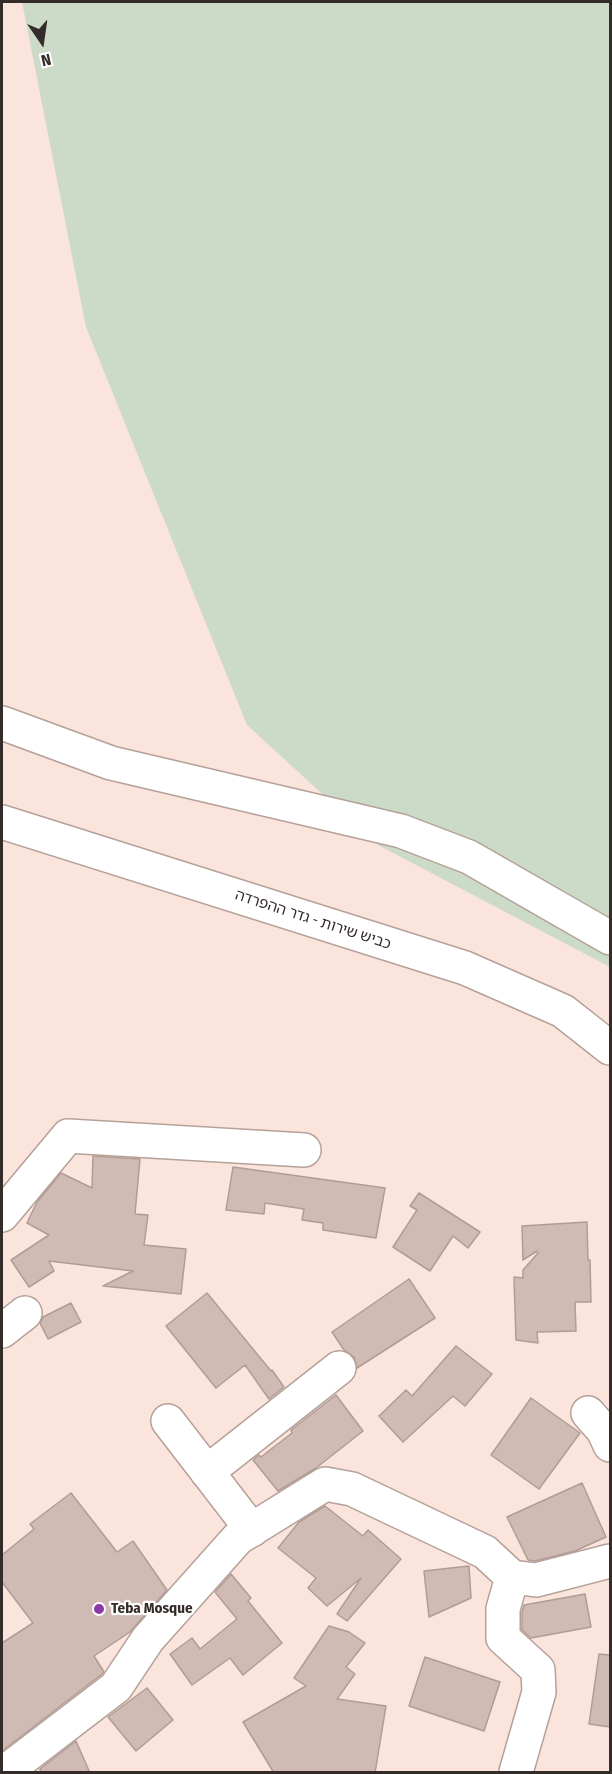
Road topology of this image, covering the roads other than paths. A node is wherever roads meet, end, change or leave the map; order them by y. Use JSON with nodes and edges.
{"nodes":[{"id":1,"x":2,"y":723,"type":"edge"},
{"id":2,"x":2,"y":822,"type":"edge"},
{"id":3,"x":610,"y":938,"type":"edge"},
{"id":4,"x":610,"y":1048,"type":"edge"},
{"id":5,"x":304,"y":1150,"type":"dead end"},
{"id":6,"x":2,"y":1215,"type":"edge"},
{"id":7,"x":339,"y":1368,"type":"dead end"},
{"id":8,"x":588,"y":1413,"type":"dead end"},
{"id":9,"x":168,"y":1421,"type":"dead end"},
{"id":10,"x":610,"y":1445,"type":"edge"},
{"id":11,"x":207,"y":1472,"type":"junction"},
{"id":12,"x":252,"y":1530,"type":"junction"},
{"id":13,"x":610,"y":1561,"type":"edge"},
{"id":14,"x":512,"y":1577,"type":"junction"},
{"id":15,"x":5,"y":1773,"type":"edge"},
{"id":16,"x":516,"y":1773,"type":"edge"}],
"edges":[{"from":1,"to":3,"type":"street"},
{"from":2,"to":4,"type":"street","name":"כביש שירות - גדר ההפרדה"},
{"from":5,"to":6,"type":"street"},
{"from":7,"to":11,"type":"street"},
{"from":8,"to":10,"type":"street"},
{"from":9,"to":11,"type":"street"},
{"from":11,"to":12,"type":"street"},
{"from":12,"to":14,"type":"street"},
{"from":12,"to":15,"type":"street"},
{"from":13,"to":14,"type":"street"},
{"from":14,"to":16,"type":"street"}]}
